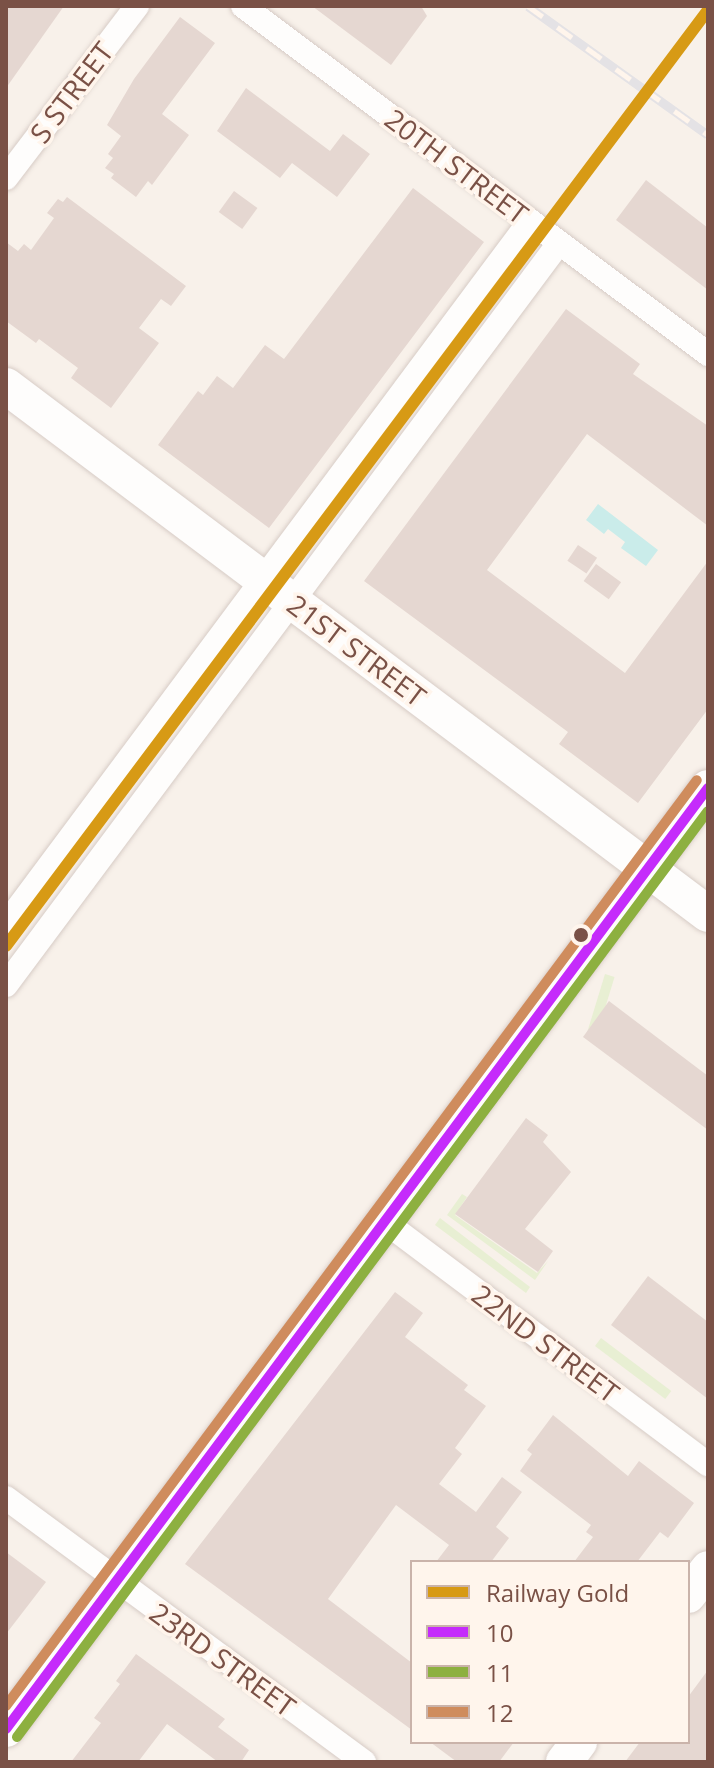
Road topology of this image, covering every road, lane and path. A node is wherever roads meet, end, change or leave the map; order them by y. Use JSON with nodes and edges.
{"nodes":[{"id":1,"x":137,"y":6,"type":"edge"},
{"id":2,"x":243,"y":6,"type":"edge"},
{"id":3,"x":6,"y":178,"type":"edge"},
{"id":4,"x":530,"y":221,"type":"junction"},
{"id":5,"x":559,"y":243,"type":"junction"},
{"id":6,"x":708,"y":354,"type":"edge"},
{"id":7,"x":6,"y":386,"type":"edge"},
{"id":8,"x":263,"y":580,"type":"junction"},
{"id":9,"x":292,"y":602,"type":"junction"},
{"id":10,"x":708,"y":788,"type":"edge"},
{"id":11,"x":648,"y":868,"type":"junction"},
{"id":12,"x":708,"y":914,"type":"edge"},
{"id":13,"x":6,"y":924,"type":"edge"},
{"id":14,"x":6,"y":985,"type":"edge"},
{"id":15,"x":384,"y":1221,"type":"junction"},
{"id":16,"x":708,"y":1464,"type":"edge"},
{"id":17,"x":6,"y":1498,"type":"edge"},
{"id":18,"x":708,"y":1569,"type":"edge"},
{"id":19,"x":117,"y":1580,"type":"junction"},
{"id":20,"x":690,"y":1592,"type":"edge"},
{"id":21,"x":6,"y":1729,"type":"edge"},
{"id":22,"x":578,"y":1744,"type":"edge"},
{"id":23,"x":364,"y":1762,"type":"edge"},
{"id":24,"x":564,"y":1762,"type":"edge"}],
"edges":[{"from":1,"to":3,"type":"street","name":"S STREET"},
{"from":2,"to":4,"type":"street","name":"20TH STREET"},
{"from":4,"to":5,"type":"street","name":"20TH STREET"},
{"from":4,"to":8,"type":"street"},
{"from":5,"to":6,"type":"street","name":"20TH STREET"},
{"from":5,"to":9,"type":"street"},
{"from":7,"to":8,"type":"main road","name":"21ST STREET"},
{"from":8,"to":9,"type":"main road","name":"21ST STREET"},
{"from":8,"to":13,"type":"street"},
{"from":9,"to":11,"type":"main road","name":"21ST STREET"},
{"from":9,"to":14,"type":"street"},
{"from":10,"to":11,"type":"main road"},
{"from":11,"to":12,"type":"main road","name":"21ST STREET"},
{"from":11,"to":15,"type":"main road"},
{"from":15,"to":16,"type":"street","name":"22ND STREET"},
{"from":15,"to":19,"type":"main road"},
{"from":17,"to":19,"type":"street","name":"23RD STREET"},
{"from":18,"to":20,"type":"main road"},
{"from":19,"to":21,"type":"main road"},
{"from":19,"to":23,"type":"street","name":"23RD STREET"},
{"from":22,"to":24,"type":"main road"}]}
